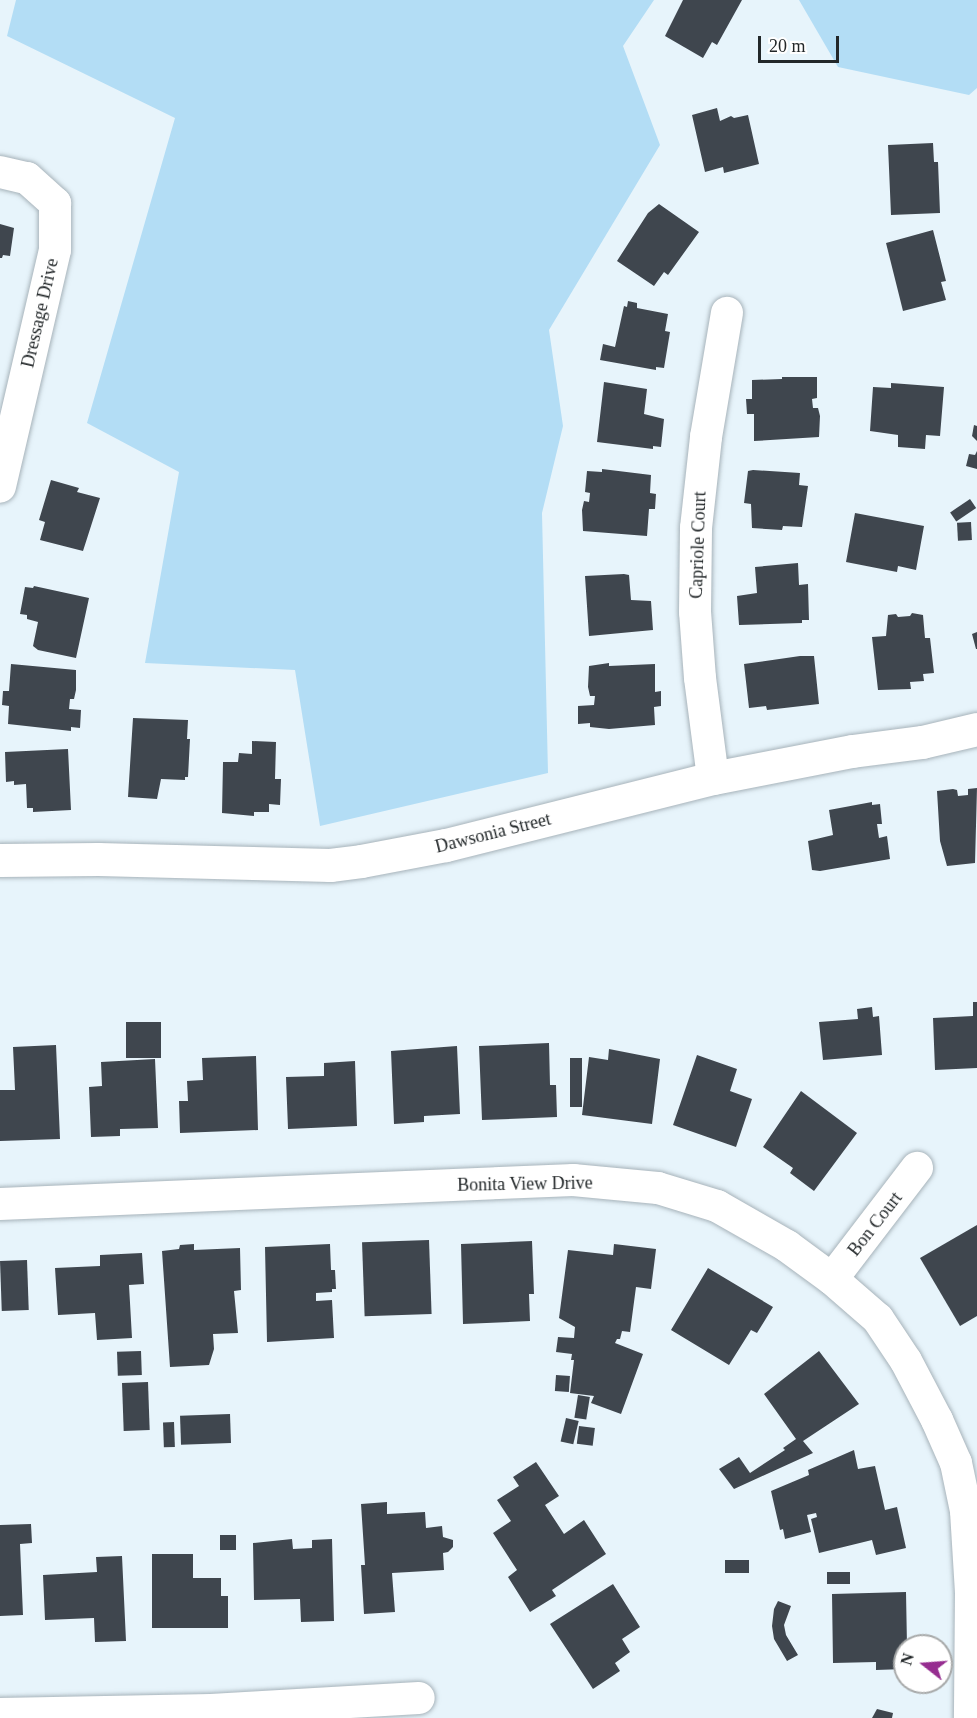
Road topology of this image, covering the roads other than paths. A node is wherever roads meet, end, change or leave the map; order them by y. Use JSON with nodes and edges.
{"nodes":[{"id":1,"x":0,"y":172,"type":"edge"},
{"id":2,"x":727,"y":313,"type":"dead end"},
{"id":3,"x":0,"y":487,"type":"edge"},
{"id":4,"x":977,"y":729,"type":"edge"},
{"id":5,"x":713,"y":778,"type":"junction"},
{"id":6,"x":0,"y":860,"type":"edge"},
{"id":7,"x":917,"y":1168,"type":"dead end"},
{"id":8,"x":0,"y":1204,"type":"edge"},
{"id":9,"x":832,"y":1279,"type":"junction"},
{"id":10,"x":419,"y":1698,"type":"dead end"},
{"id":11,"x":0,"y":1714,"type":"edge"},
{"id":12,"x":211,"y":1714,"type":"edge"},
{"id":13,"x":970,"y":1718,"type":"edge"}],
"edges":[{"from":1,"to":3,"type":"street","name":"Dressage Drive"},
{"from":2,"to":5,"type":"street","name":"Capriole Court"},
{"from":4,"to":5,"type":"street","name":"Dawsonia Street"},
{"from":5,"to":6,"type":"street","name":"Dawsonia Street"},
{"from":7,"to":9,"type":"street","name":"Bon Court"},
{"from":8,"to":9,"type":"street","name":"Bonita View Drive"},
{"from":9,"to":13,"type":"street","name":"Bonita View Drive"},
{"from":10,"to":12,"type":"street"},
{"from":11,"to":12,"type":"street"}]}
